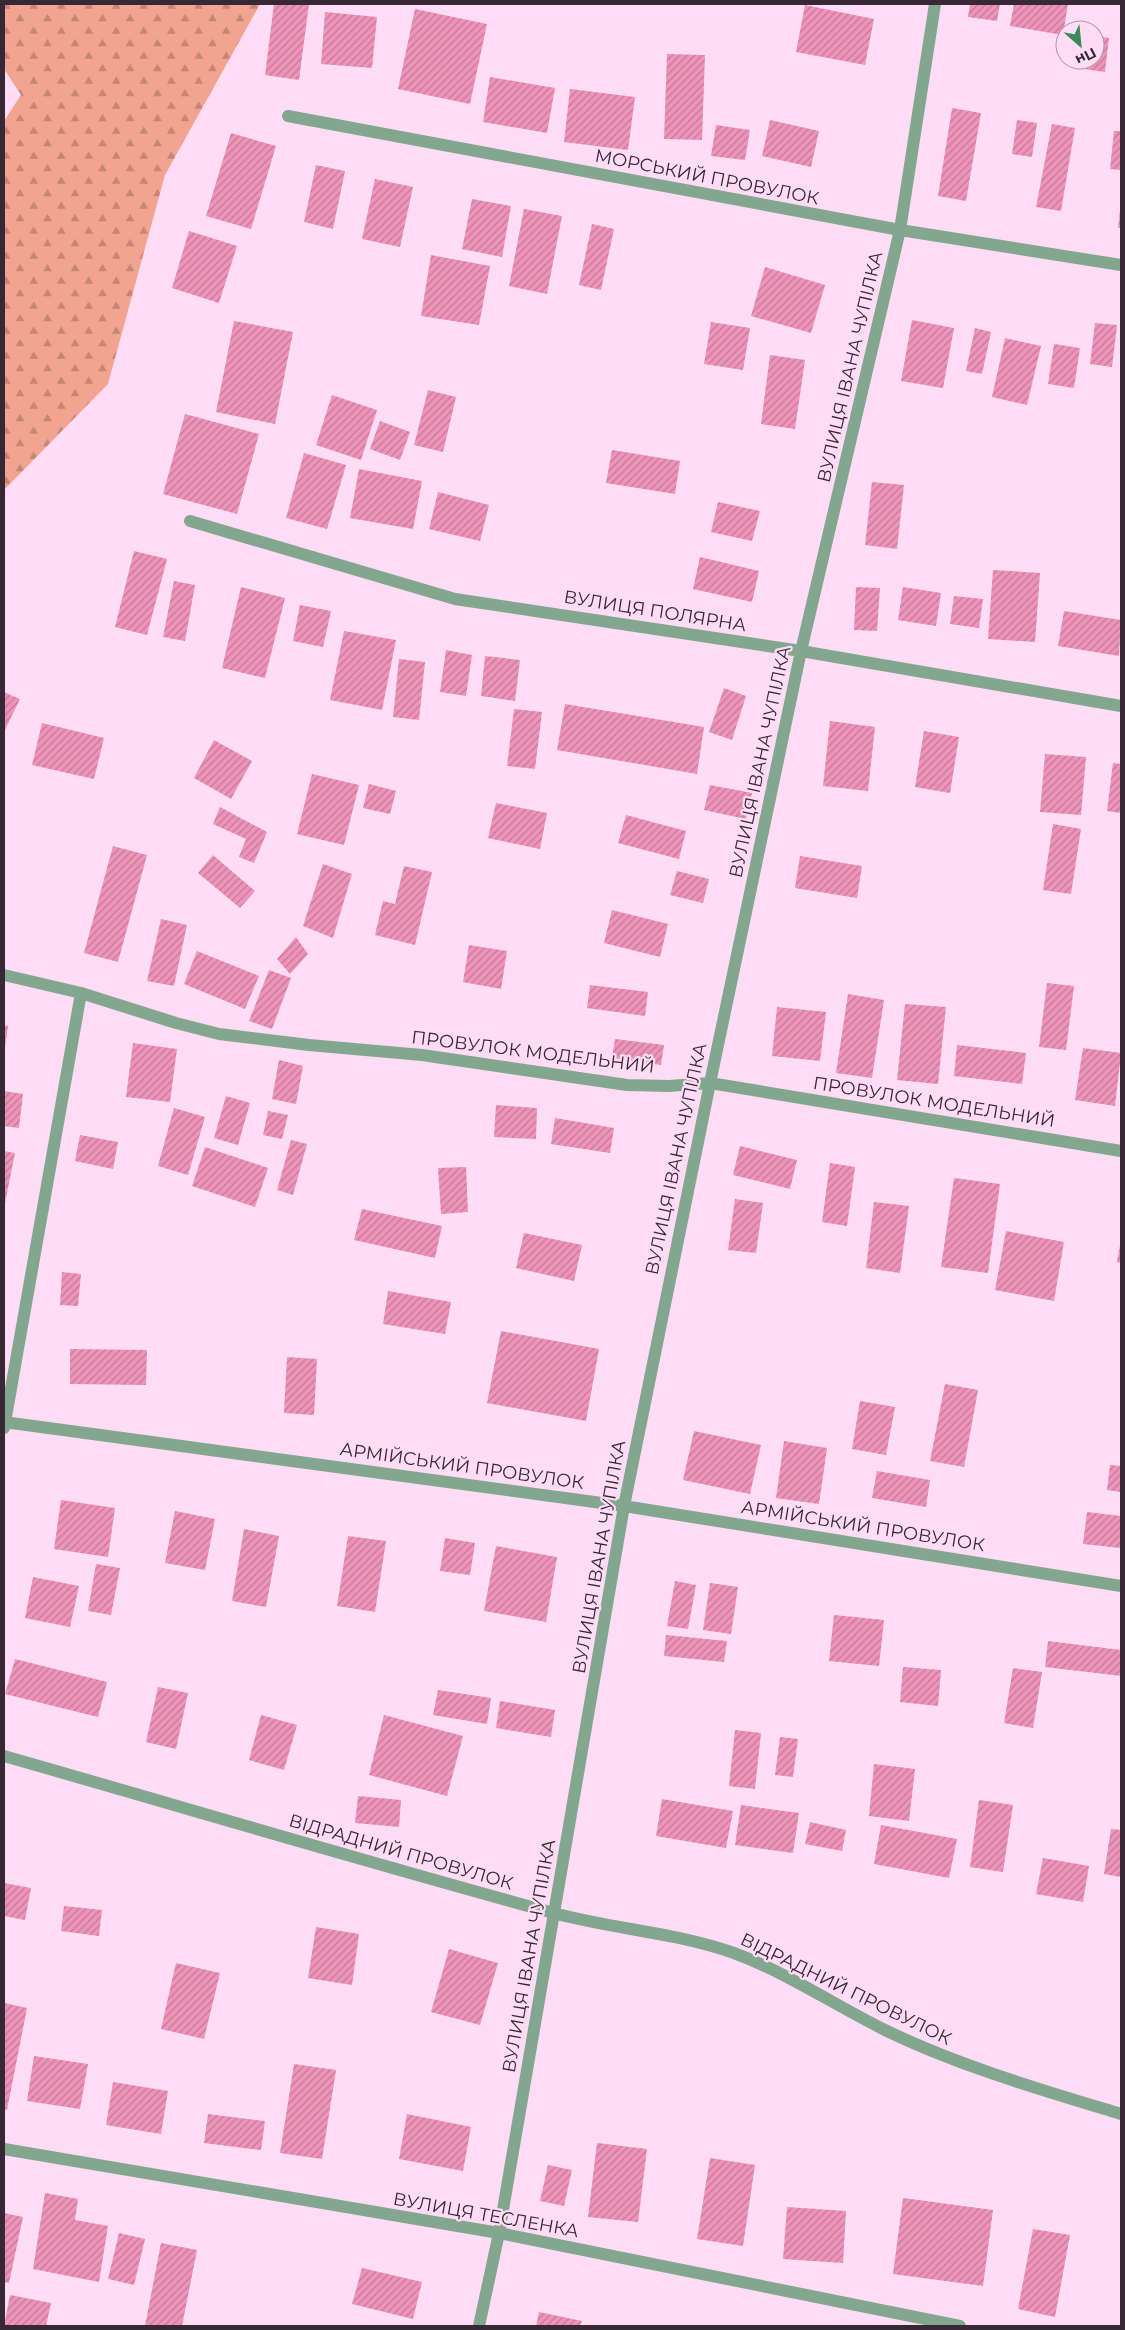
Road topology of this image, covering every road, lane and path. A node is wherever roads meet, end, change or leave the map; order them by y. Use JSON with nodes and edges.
{"nodes":[{"id":1,"x":935,"y":4,"type":"edge"},
{"id":2,"x":288,"y":116,"type":"dead end"},
{"id":3,"x":900,"y":230,"type":"junction"},
{"id":4,"x":1121,"y":265,"type":"edge"},
{"id":5,"x":190,"y":521,"type":"dead end"},
{"id":6,"x":802,"y":651,"type":"junction"},
{"id":7,"x":1121,"y":706,"type":"edge"},
{"id":8,"x":4,"y":975,"type":"edge"},
{"id":9,"x":82,"y":993,"type":"junction"},
{"id":10,"x":710,"y":1083,"type":"junction"},
{"id":11,"x":1121,"y":1151,"type":"edge"},
{"id":12,"x":4,"y":1425,"type":"edge"},
{"id":13,"x":624,"y":1506,"type":"junction"},
{"id":14,"x":1121,"y":1586,"type":"edge"},
{"id":15,"x":4,"y":1756,"type":"edge"},
{"id":16,"x":554,"y":1914,"type":"junction"},
{"id":17,"x":1121,"y":2114,"type":"edge"},
{"id":18,"x":4,"y":2149,"type":"edge"},
{"id":19,"x":499,"y":2233,"type":"junction"},
{"id":20,"x":479,"y":2326,"type":"edge"},
{"id":21,"x":960,"y":2326,"type":"edge"}],
"edges":[{"from":1,"to":3,"type":"street","name":"ВУЛИЦЯ ІВАНА ЧУПІЛКА"},
{"from":2,"to":3,"type":"street","name":"МОРСЬКИЙ ПРОВУЛОК"},
{"from":3,"to":4,"type":"street","name":"МОРСЬКИЙ ПРОВУЛОК"},
{"from":3,"to":6,"type":"street","name":"ВУЛИЦЯ ІВАНА ЧУПІЛКА"},
{"from":5,"to":6,"type":"street","name":"ВУЛИЦЯ ПОЛЯРНА"},
{"from":6,"to":7,"type":"street","name":"ВУЛИЦЯ ПОЛЯРНА"},
{"from":6,"to":10,"type":"street","name":"ВУЛИЦЯ ІВАНА ЧУПІЛКА"},
{"from":8,"to":9,"type":"street","name":"ПРОВУЛОК МОДЕЛЬНИЙ"},
{"from":9,"to":10,"type":"street","name":"ПРОВУЛОК МОДЕЛЬНИЙ"},
{"from":9,"to":12,"type":"street"},
{"from":10,"to":11,"type":"street","name":"ПРОВУЛОК МОДЕЛЬНИЙ"},
{"from":10,"to":13,"type":"street","name":"ВУЛИЦЯ ІВАНА ЧУПІЛКА"},
{"from":12,"to":13,"type":"street","name":"АРМІЙСЬКИЙ ПРОВУЛОК"},
{"from":13,"to":14,"type":"street","name":"АРМІЙСЬКИЙ ПРОВУЛОК"},
{"from":13,"to":16,"type":"street","name":"ВУЛИЦЯ ІВАНА ЧУПІЛКА"},
{"from":15,"to":16,"type":"street","name":"ВІДРАДНИЙ ПРОВУЛОК"},
{"from":16,"to":17,"type":"street","name":"ВІДРАДНИЙ ПРОВУЛОК"},
{"from":16,"to":19,"type":"street","name":"ВУЛИЦЯ ІВАНА ЧУПІЛКА"},
{"from":18,"to":19,"type":"street","name":"ВУЛИЦЯ ТЕСЛЕНКА"},
{"from":19,"to":20,"type":"street","name":"ВУЛИЦЯ ІВАНА ЧУПІЛКА"},
{"from":19,"to":21,"type":"street","name":"ВУЛИЦЯ ТЕСЛЕНКА"}]}
